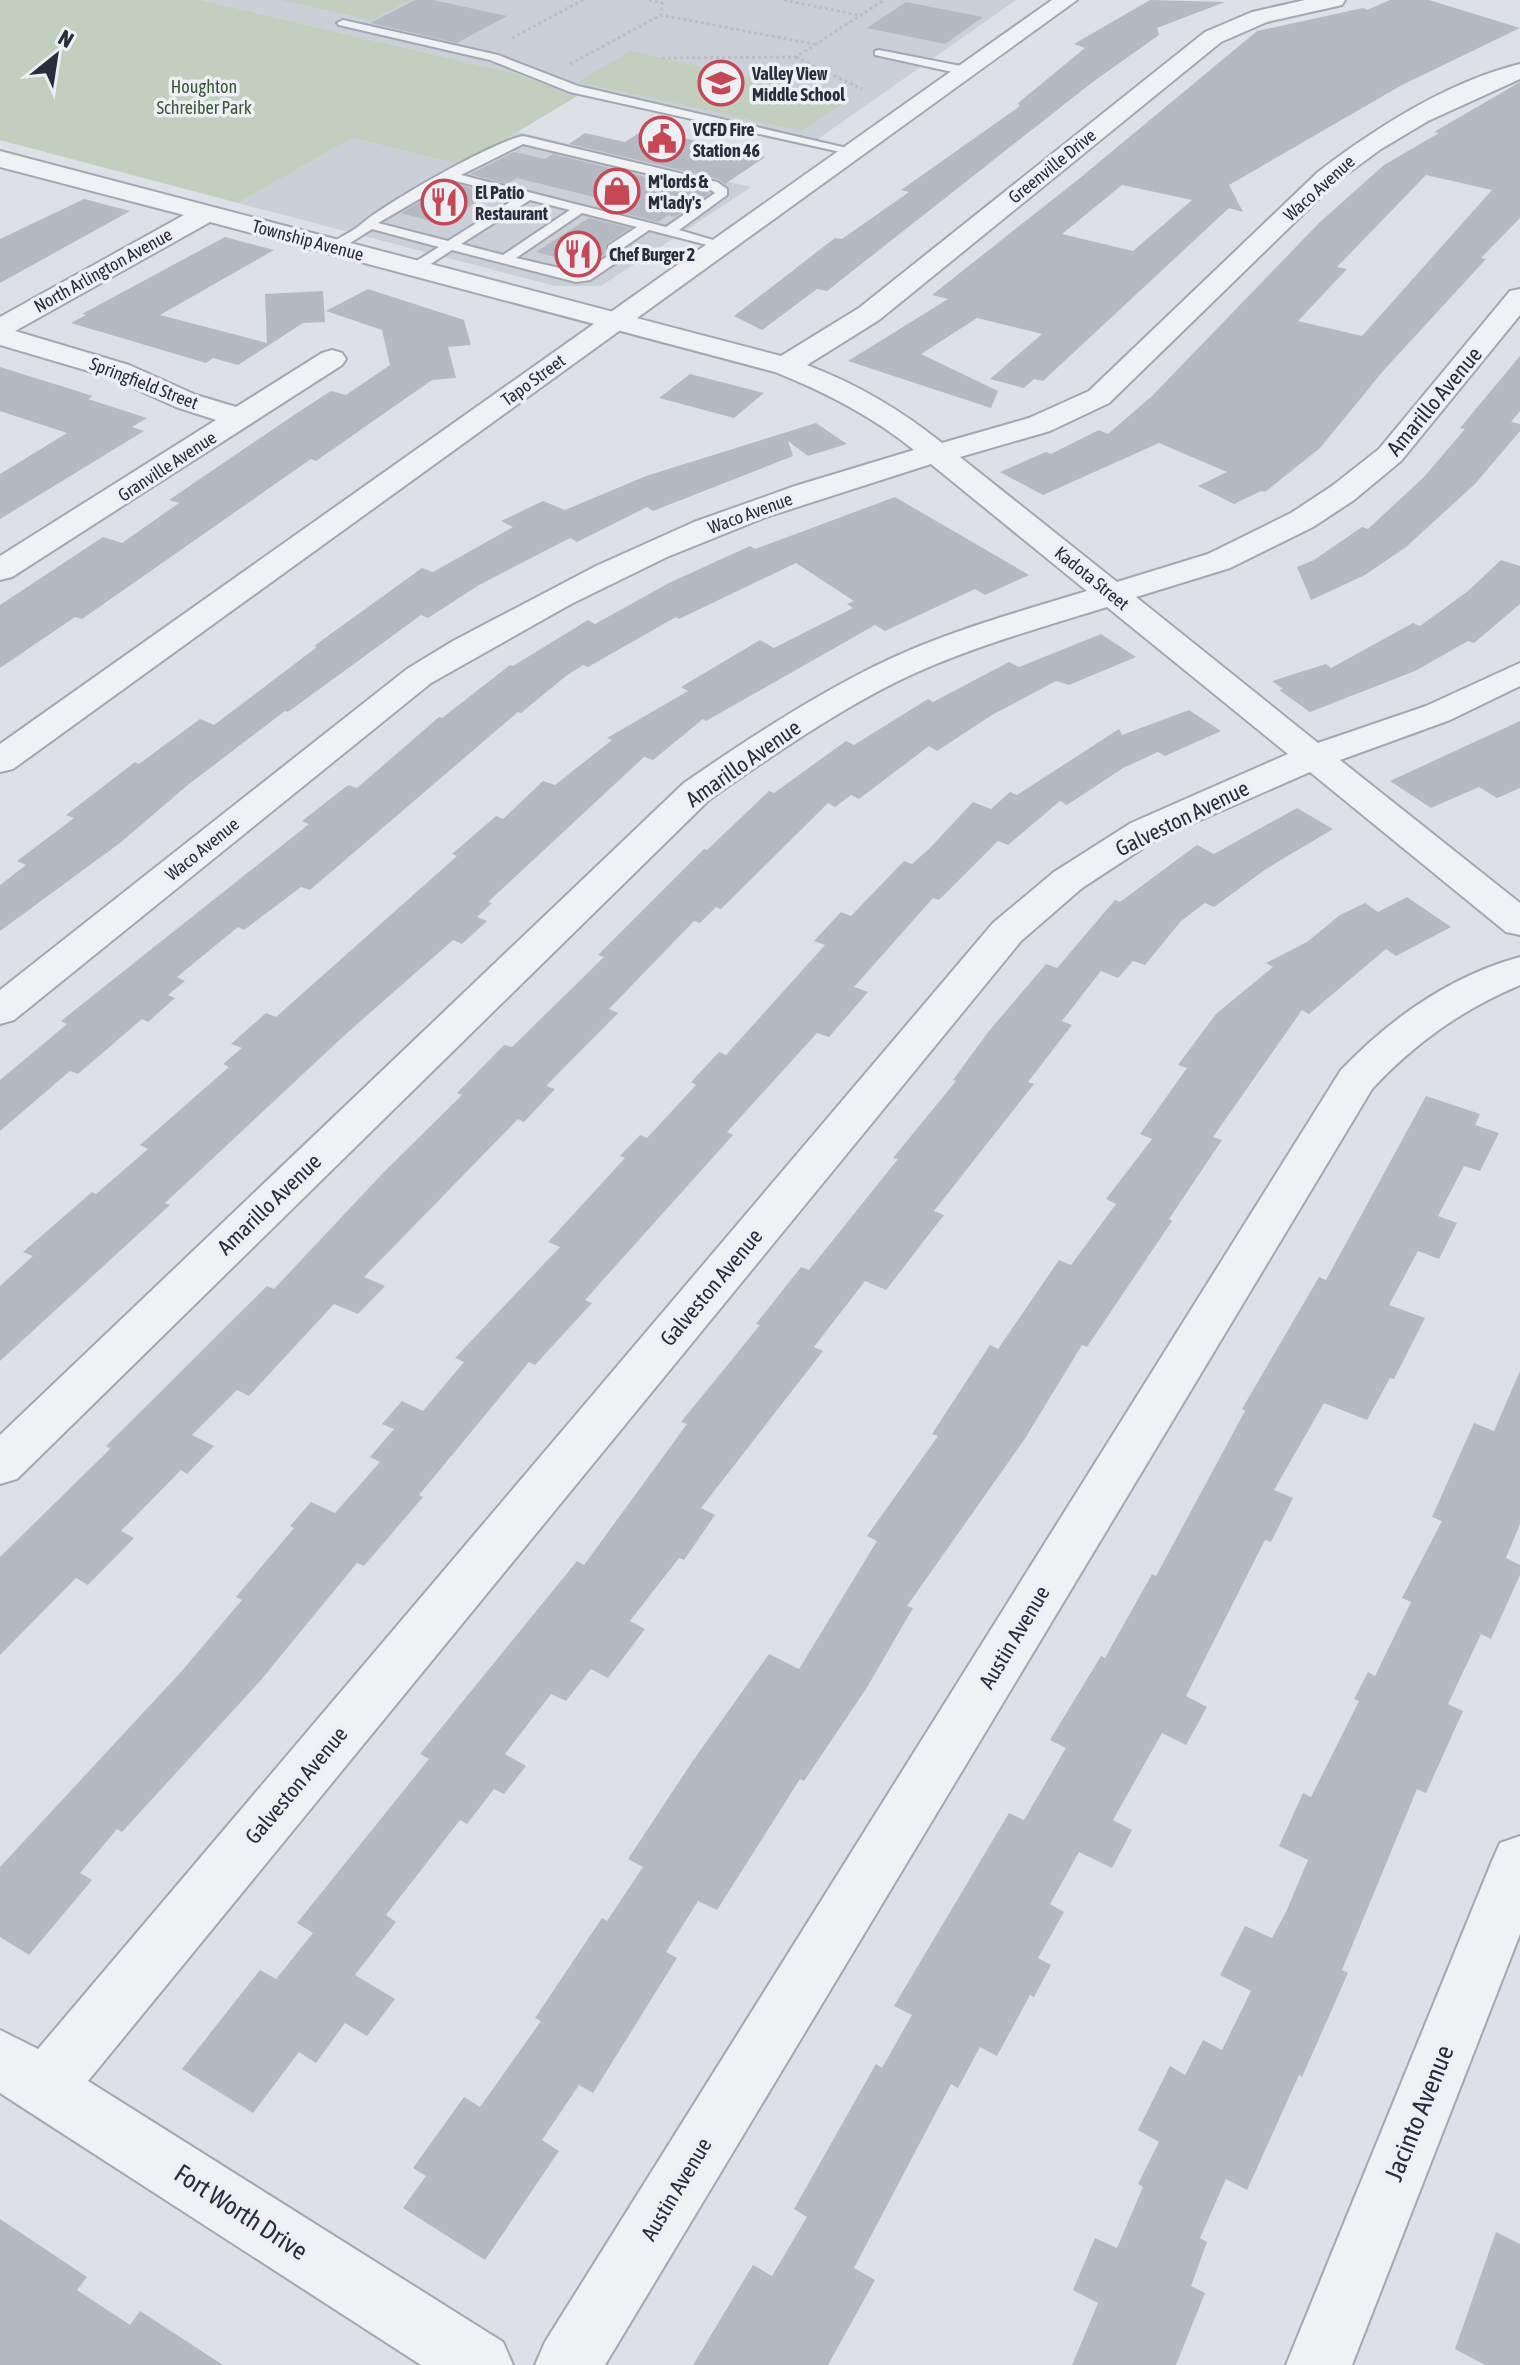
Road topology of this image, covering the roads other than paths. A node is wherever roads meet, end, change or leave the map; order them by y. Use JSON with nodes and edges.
{"nodes":[{"id":1,"x":1066,"y":0,"type":"edge"},
{"id":2,"x":1334,"y":0,"type":"edge"},
{"id":3,"x":343,"y":23,"type":"dead end"},
{"id":4,"x":879,"y":53,"type":"dead end"},
{"id":5,"x":966,"y":71,"type":"junction"},
{"id":6,"x":1520,"y":71,"type":"edge"},
{"id":7,"x":854,"y":151,"type":"junction"},
{"id":8,"x":0,"y":159,"type":"edge"},
{"id":9,"x":450,"y":176,"type":"junction"},
{"id":10,"x":528,"y":196,"type":"junction"},
{"id":11,"x":235,"y":200,"type":"dead end"},
{"id":12,"x":580,"y":209,"type":"junction"},
{"id":13,"x":208,"y":214,"type":"junction"},
{"id":14,"x":368,"y":226,"type":"junction"},
{"id":15,"x":647,"y":226,"type":"junction"},
{"id":16,"x":668,"y":231,"type":"junction"},
{"id":17,"x":723,"y":245,"type":"junction"},
{"id":18,"x":451,"y":246,"type":"junction"},
{"id":19,"x":334,"y":247,"type":"junction"},
{"id":20,"x":505,"y":260,"type":"junction"},
{"id":21,"x":415,"y":268,"type":"junction"},
{"id":22,"x":1520,"y":297,"type":"edge"},
{"id":23,"x":617,"y":321,"type":"junction"},
{"id":24,"x":0,"y":328,"type":"edge"},
{"id":25,"x":0,"y":336,"type":"edge"},
{"id":26,"x":332,"y":359,"type":"dead end"},
{"id":27,"x":785,"y":366,"type":"junction"},
{"id":28,"x":241,"y":418,"type":"junction"},
{"id":29,"x":936,"y":454,"type":"junction"},
{"id":30,"x":0,"y":570,"type":"edge"},
{"id":31,"x":1111,"y":593,"type":"junction"},
{"id":32,"x":1520,"y":673,"type":"edge"},
{"id":33,"x":1315,"y":756,"type":"junction"},
{"id":34,"x":0,"y":761,"type":"edge"},
{"id":35,"x":1520,"y":923,"type":"edge"},
{"id":36,"x":1520,"y":970,"type":"edge"},
{"id":37,"x":0,"y":1011,"type":"edge"},
{"id":38,"x":0,"y":1465,"type":"edge"},
{"id":39,"x":1520,"y":1861,"type":"edge"},
{"id":40,"x":22,"y":2073,"type":"edge"},
{"id":41,"x":480,"y":2365,"type":"edge"},
{"id":42,"x":568,"y":2365,"type":"edge"},
{"id":43,"x":1319,"y":2365,"type":"edge"}],
"edges":[{"from":1,"to":5,"type":"street","name":"Tapo Street"},
{"from":2,"to":27,"type":"street","name":"Greenville Drive"},
{"from":3,"to":7,"type":"lane"},
{"from":4,"to":5,"type":"lane"},
{"from":5,"to":7,"type":"street","name":"Tapo Street"},
{"from":6,"to":29,"type":"street","name":"Waco Avenue"},
{"from":7,"to":17,"type":"street","name":"Tapo Street"},
{"from":8,"to":13,"type":"street","name":"Township Avenue"},
{"from":9,"to":10,"type":"lane"},
{"from":9,"to":14,"type":"lane"},
{"from":9,"to":16,"type":"lane"},
{"from":10,"to":12,"type":"lane"},
{"from":10,"to":18,"type":"lane"},
{"from":11,"to":13,"type":"street","name":"North Arlington Avenue"},
{"from":12,"to":15,"type":"lane"},
{"from":12,"to":20,"type":"lane"},
{"from":13,"to":19,"type":"street","name":"Township Avenue"},
{"from":13,"to":24,"type":"street","name":"North Arlington Avenue"},
{"from":14,"to":18,"type":"lane"},
{"from":14,"to":19,"type":"lane"},
{"from":15,"to":16,"type":"lane"},
{"from":15,"to":20,"type":"lane"},
{"from":16,"to":17,"type":"lane"},
{"from":17,"to":23,"type":"street","name":"Tapo Street"},
{"from":18,"to":20,"type":"lane"},
{"from":18,"to":21,"type":"lane"},
{"from":19,"to":21,"type":"street","name":"Township Avenue"},
{"from":21,"to":23,"type":"street","name":"Township Avenue"},
{"from":22,"to":31,"type":"street","name":"Amarillo Avenue"},
{"from":23,"to":27,"type":"street","name":"Kadota Street"},
{"from":23,"to":34,"type":"street","name":"Tapo Street"},
{"from":25,"to":28,"type":"street","name":"Springfield Street"},
{"from":26,"to":28,"type":"street","name":"Granville Avenue"},
{"from":27,"to":29,"type":"street","name":"Kadota Street"},
{"from":28,"to":30,"type":"street","name":"Granville Avenue"},
{"from":29,"to":31,"type":"street","name":"Kadota Street"},
{"from":29,"to":37,"type":"street","name":"Waco Avenue"},
{"from":31,"to":33,"type":"street","name":"Kadota Street"},
{"from":31,"to":38,"type":"street","name":"Amarillo Avenue"},
{"from":32,"to":33,"type":"street","name":"Galveston Avenue"},
{"from":33,"to":35,"type":"street","name":"Kadota Street"},
{"from":33,"to":40,"type":"street","name":"Galveston Avenue"},
{"from":36,"to":42,"type":"street","name":"Austin Avenue"},
{"from":39,"to":43,"type":"street","name":"Jacinto Avenue"},
{"from":40,"to":41,"type":"street","name":"Fort Worth Drive"}]}
